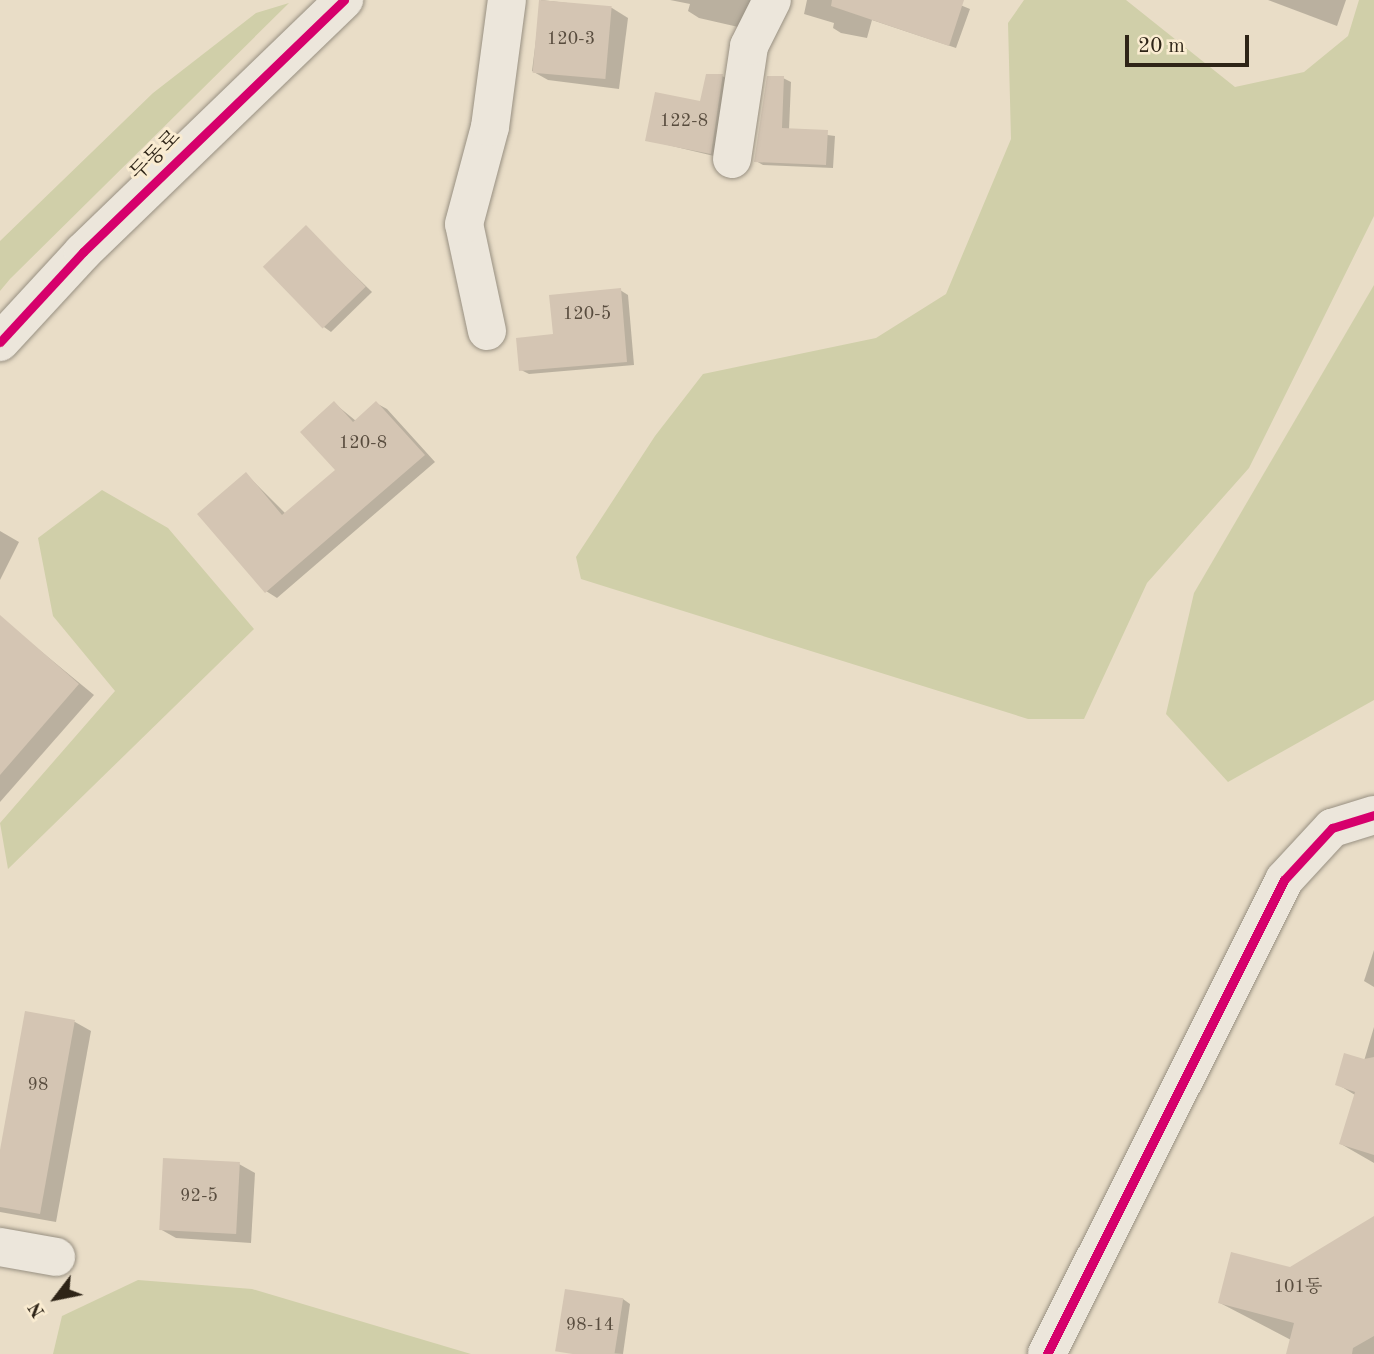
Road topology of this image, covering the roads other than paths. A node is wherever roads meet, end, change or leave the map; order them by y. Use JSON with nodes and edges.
{"nodes":[{"id":1,"x":344,"y":0,"type":"edge"},
{"id":2,"x":507,"y":0,"type":"edge"},
{"id":3,"x":772,"y":0,"type":"edge"},
{"id":4,"x":732,"y":159,"type":"dead end"},
{"id":5,"x":487,"y":331,"type":"dead end"},
{"id":6,"x":0,"y":342,"type":"edge"},
{"id":7,"x":1374,"y":815,"type":"edge"},
{"id":8,"x":0,"y":1247,"type":"edge"},
{"id":9,"x":56,"y":1257,"type":"dead end"},
{"id":10,"x":1047,"y":1354,"type":"edge"}],
"edges":[{"from":1,"to":6,"type":"street","name":"두동로"},
{"from":2,"to":5,"type":"street"},
{"from":3,"to":4,"type":"street"},
{"from":7,"to":10,"type":"street"},
{"from":8,"to":9,"type":"street"}]}
